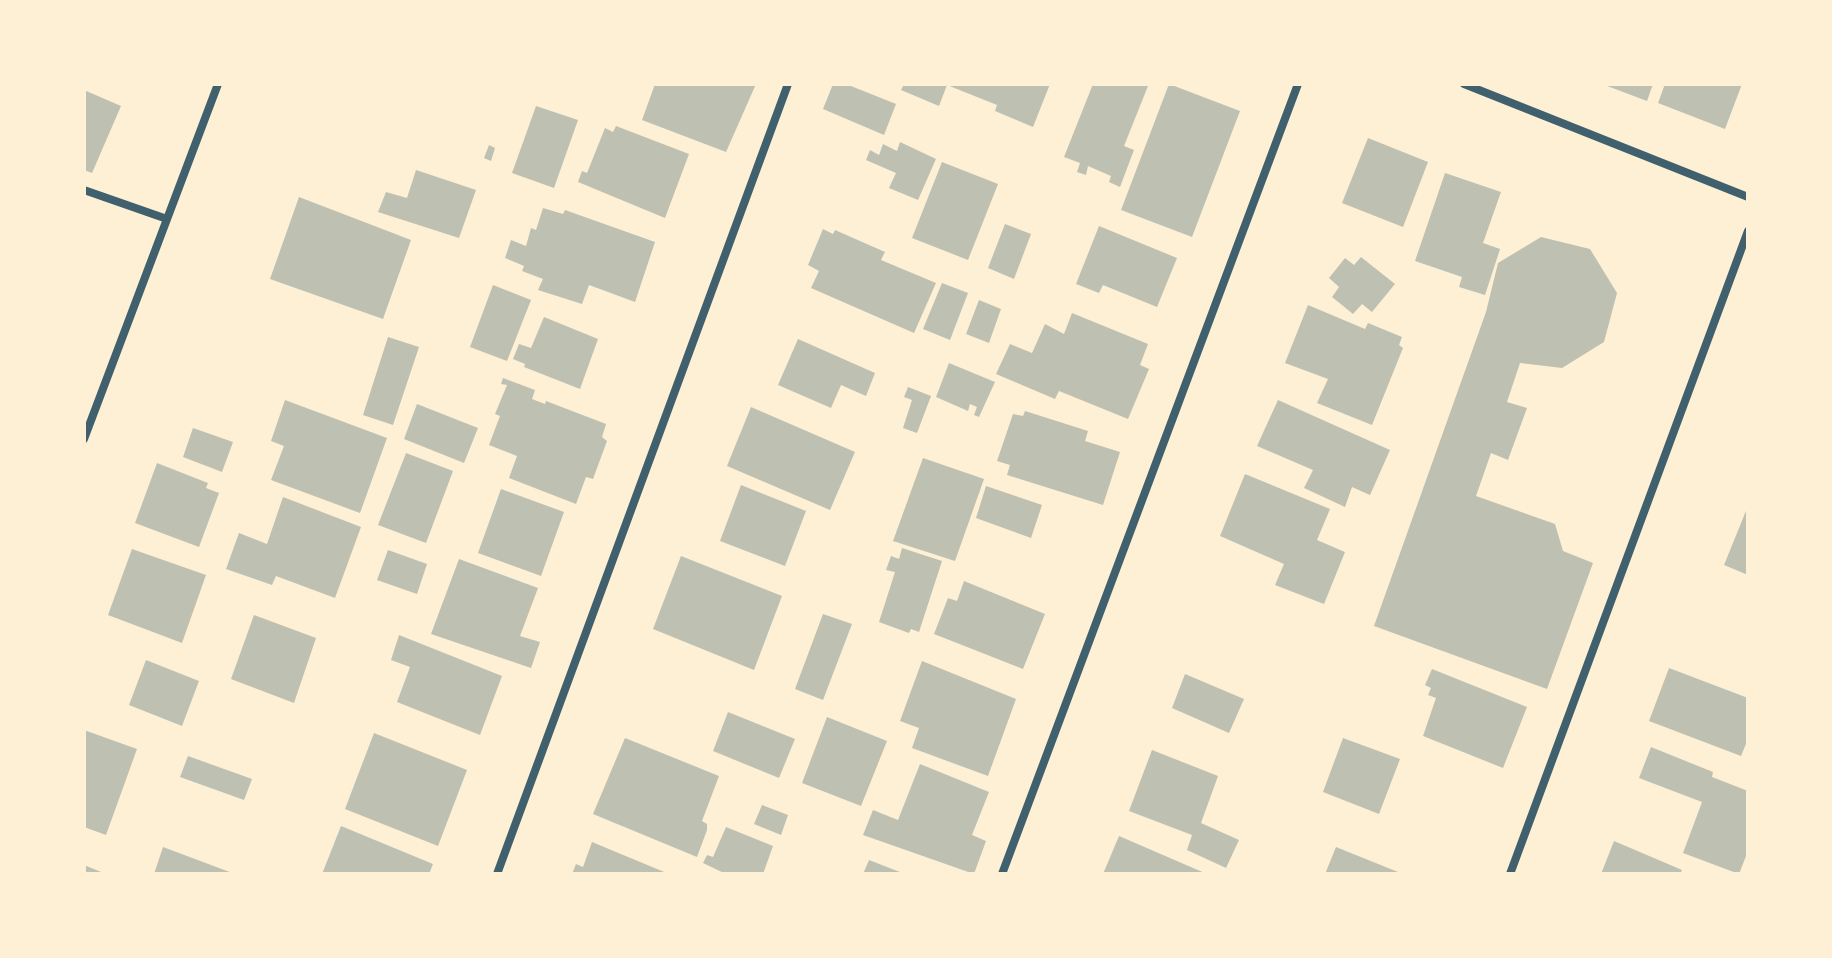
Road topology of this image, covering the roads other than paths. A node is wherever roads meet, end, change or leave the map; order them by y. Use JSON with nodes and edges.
{"nodes":[{"id":1,"x":218,"y":84,"type":"edge"},
{"id":2,"x":788,"y":84,"type":"edge"},
{"id":3,"x":1298,"y":84,"type":"edge"},
{"id":4,"x":1464,"y":84,"type":"edge"},
{"id":5,"x":84,"y":190,"type":"edge"},
{"id":6,"x":1748,"y":197,"type":"edge"},
{"id":7,"x":167,"y":219,"type":"junction"},
{"id":8,"x":1748,"y":231,"type":"edge"},
{"id":9,"x":84,"y":439,"type":"edge"},
{"id":10,"x":497,"y":874,"type":"edge"},
{"id":11,"x":1002,"y":874,"type":"edge"},
{"id":12,"x":1510,"y":874,"type":"edge"}],
"edges":[{"from":1,"to":7,"type":"street"},
{"from":2,"to":10,"type":"street"},
{"from":3,"to":11,"type":"street"},
{"from":4,"to":6,"type":"street"},
{"from":5,"to":7,"type":"street"},
{"from":7,"to":9,"type":"street"},
{"from":8,"to":12,"type":"street"}]}
